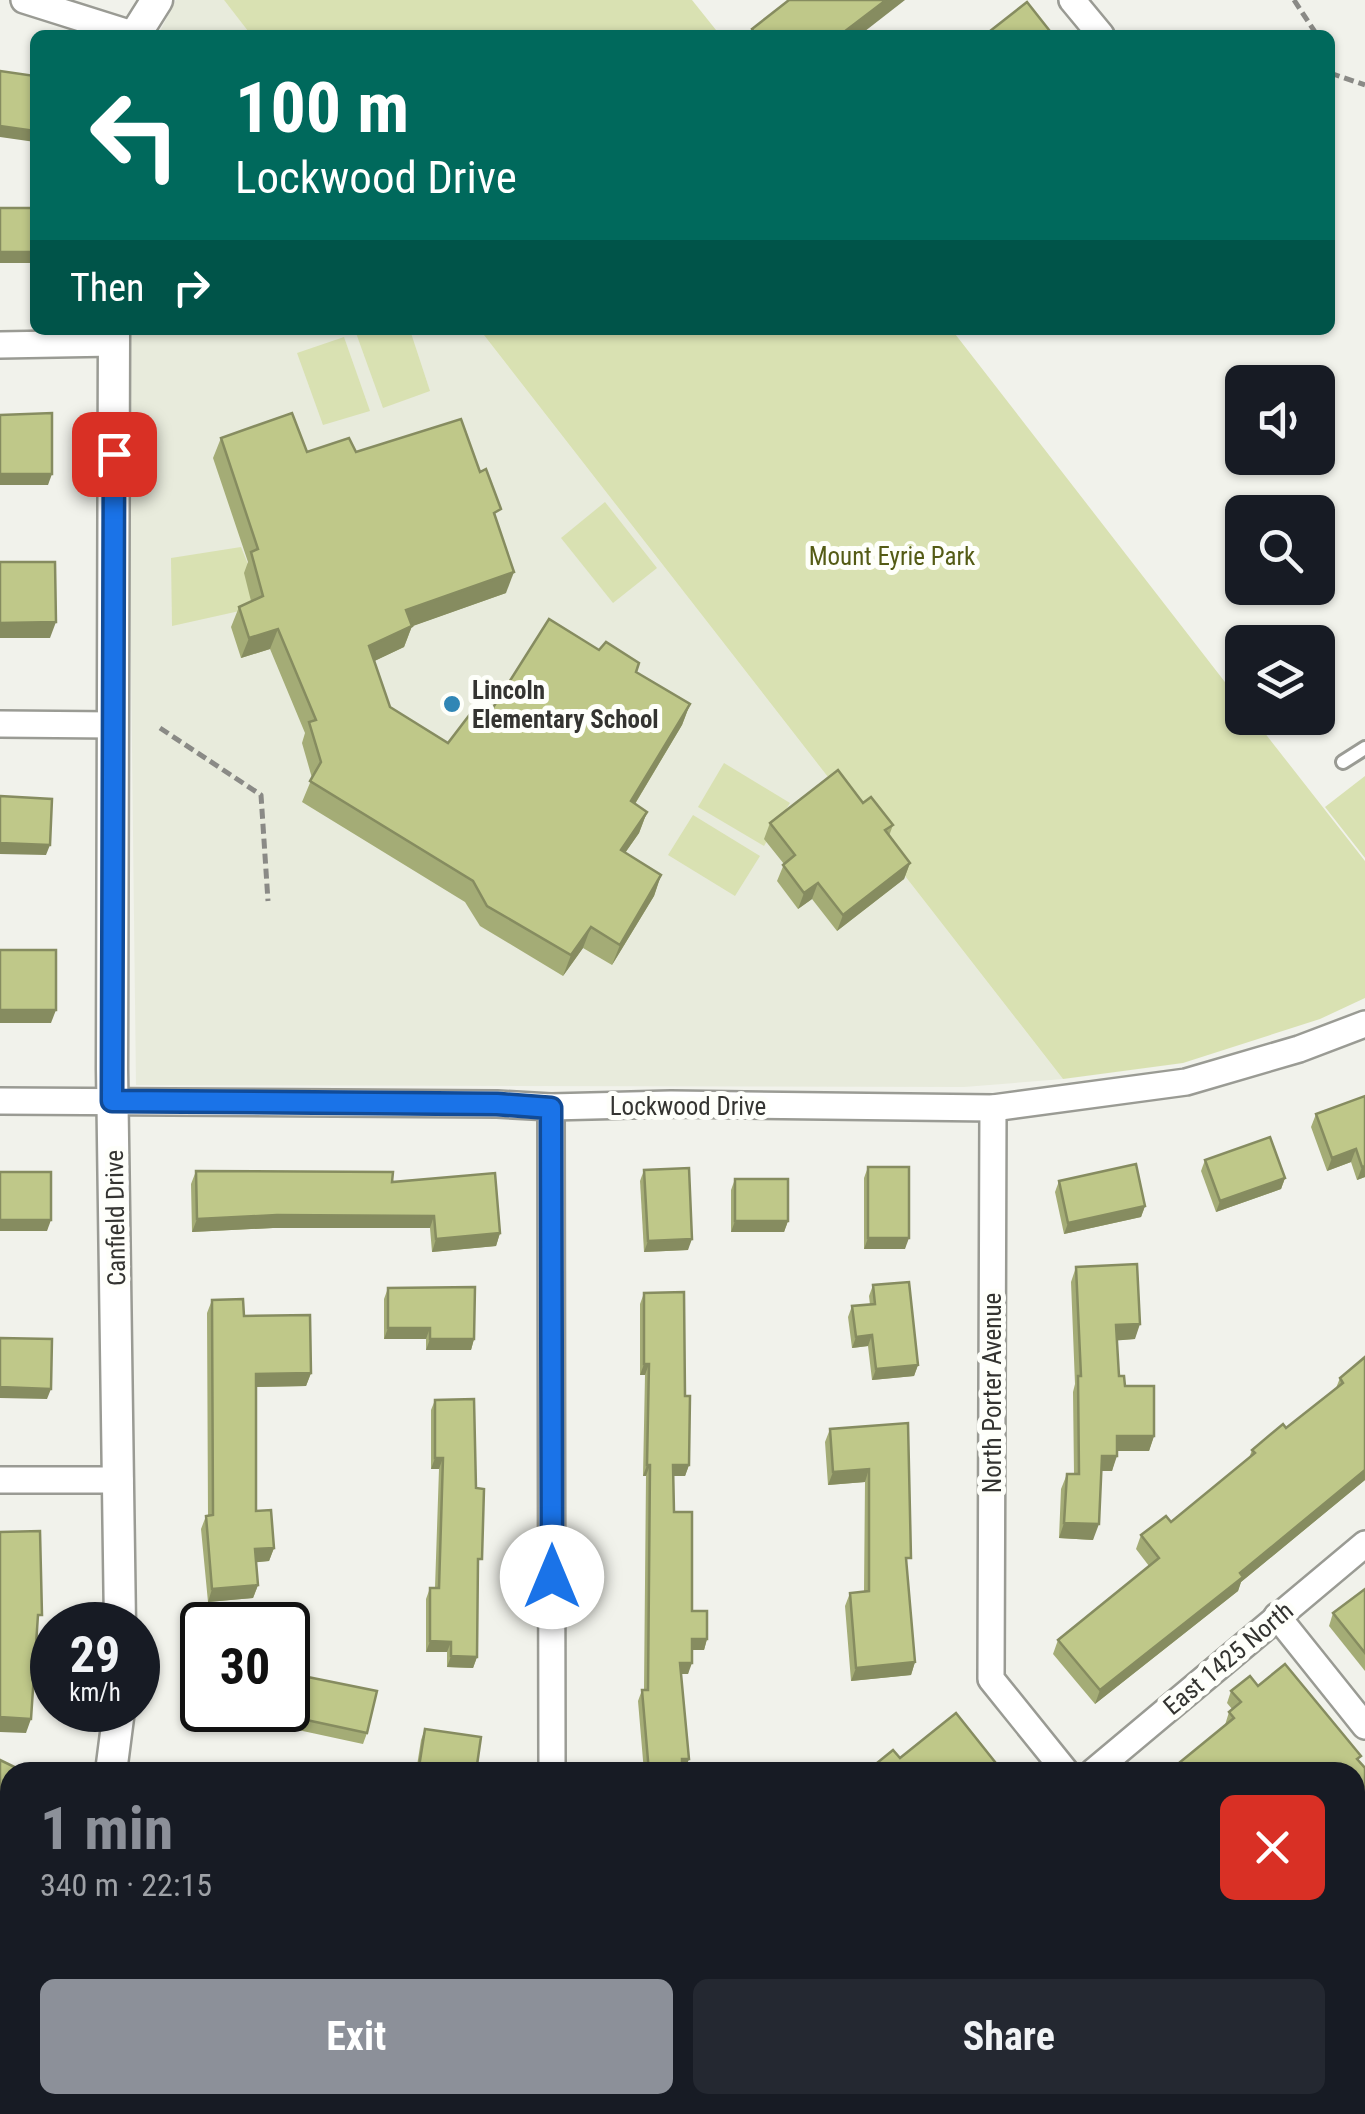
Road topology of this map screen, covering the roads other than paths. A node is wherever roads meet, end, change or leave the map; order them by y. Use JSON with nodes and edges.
{"nodes":[{"id":1,"x":24,"y":0,"type":"edge"},
{"id":2,"x":157,"y":0,"type":"edge"},
{"id":3,"x":1072,"y":0,"type":"edge"},
{"id":4,"x":119,"y":30,"type":"edge"},
{"id":5,"x":138,"y":30,"type":"edge"},
{"id":6,"x":1097,"y":30,"type":"edge"},
{"id":7,"x":114,"y":337,"type":"edge"},
{"id":8,"x":0,"y":345,"type":"edge"},
{"id":9,"x":0,"y":724,"type":"edge"},
{"id":10,"x":113,"y":724,"type":"junction"},
{"id":11,"x":1365,"y":748,"type":"edge"},
{"id":12,"x":1342,"y":762,"type":"dead end"},
{"id":13,"x":1365,"y":1024,"type":"edge"},
{"id":14,"x":0,"y":1101,"type":"edge"},
{"id":15,"x":112,"y":1101,"type":"junction"},
{"id":16,"x":551,"y":1108,"type":"junction"},
{"id":17,"x":993,"y":1108,"type":"junction"},
{"id":18,"x":0,"y":1480,"type":"edge"},
{"id":19,"x":120,"y":1480,"type":"junction"},
{"id":20,"x":1365,"y":1544,"type":"edge"},
{"id":21,"x":120,"y":1602,"type":"edge"},
{"id":22,"x":1277,"y":1616,"type":"junction"},
{"id":23,"x":1365,"y":1726,"type":"edge"},
{"id":24,"x":116,"y":1732,"type":"edge"},
{"id":25,"x":112,"y":1762,"type":"edge"},
{"id":26,"x":552,"y":1762,"type":"edge"},
{"id":27,"x":1058,"y":1762,"type":"edge"},
{"id":28,"x":1104,"y":1762,"type":"edge"}],
"edges":[{"from":1,"to":4,"type":"street"},
{"from":2,"to":5,"type":"street"},
{"from":3,"to":6,"type":"street"},
{"from":7,"to":8,"type":"street"},
{"from":7,"to":10,"type":"street","name":"Canfield Drive"},
{"from":9,"to":10,"type":"street"},
{"from":10,"to":15,"type":"street","name":"Canfield Drive"},
{"from":11,"to":12,"type":"lane"},
{"from":13,"to":17,"type":"street","name":"Lockwood Drive"},
{"from":14,"to":15,"type":"street","name":"Lockwood Drive"},
{"from":15,"to":16,"type":"street","name":"Lockwood Drive"},
{"from":15,"to":19,"type":"street","name":"Canfield Drive"},
{"from":16,"to":17,"type":"street","name":"Lockwood Drive"},
{"from":16,"to":26,"type":"street"},
{"from":17,"to":27,"type":"street","name":"North Porter Avenue"},
{"from":18,"to":19,"type":"street"},
{"from":19,"to":21,"type":"street","name":"Canfield Drive"},
{"from":20,"to":22,"type":"street","name":"East 1425 North"},
{"from":22,"to":23,"type":"street"},
{"from":22,"to":28,"type":"street","name":"East 1425 North"},
{"from":24,"to":25,"type":"street"}]}
